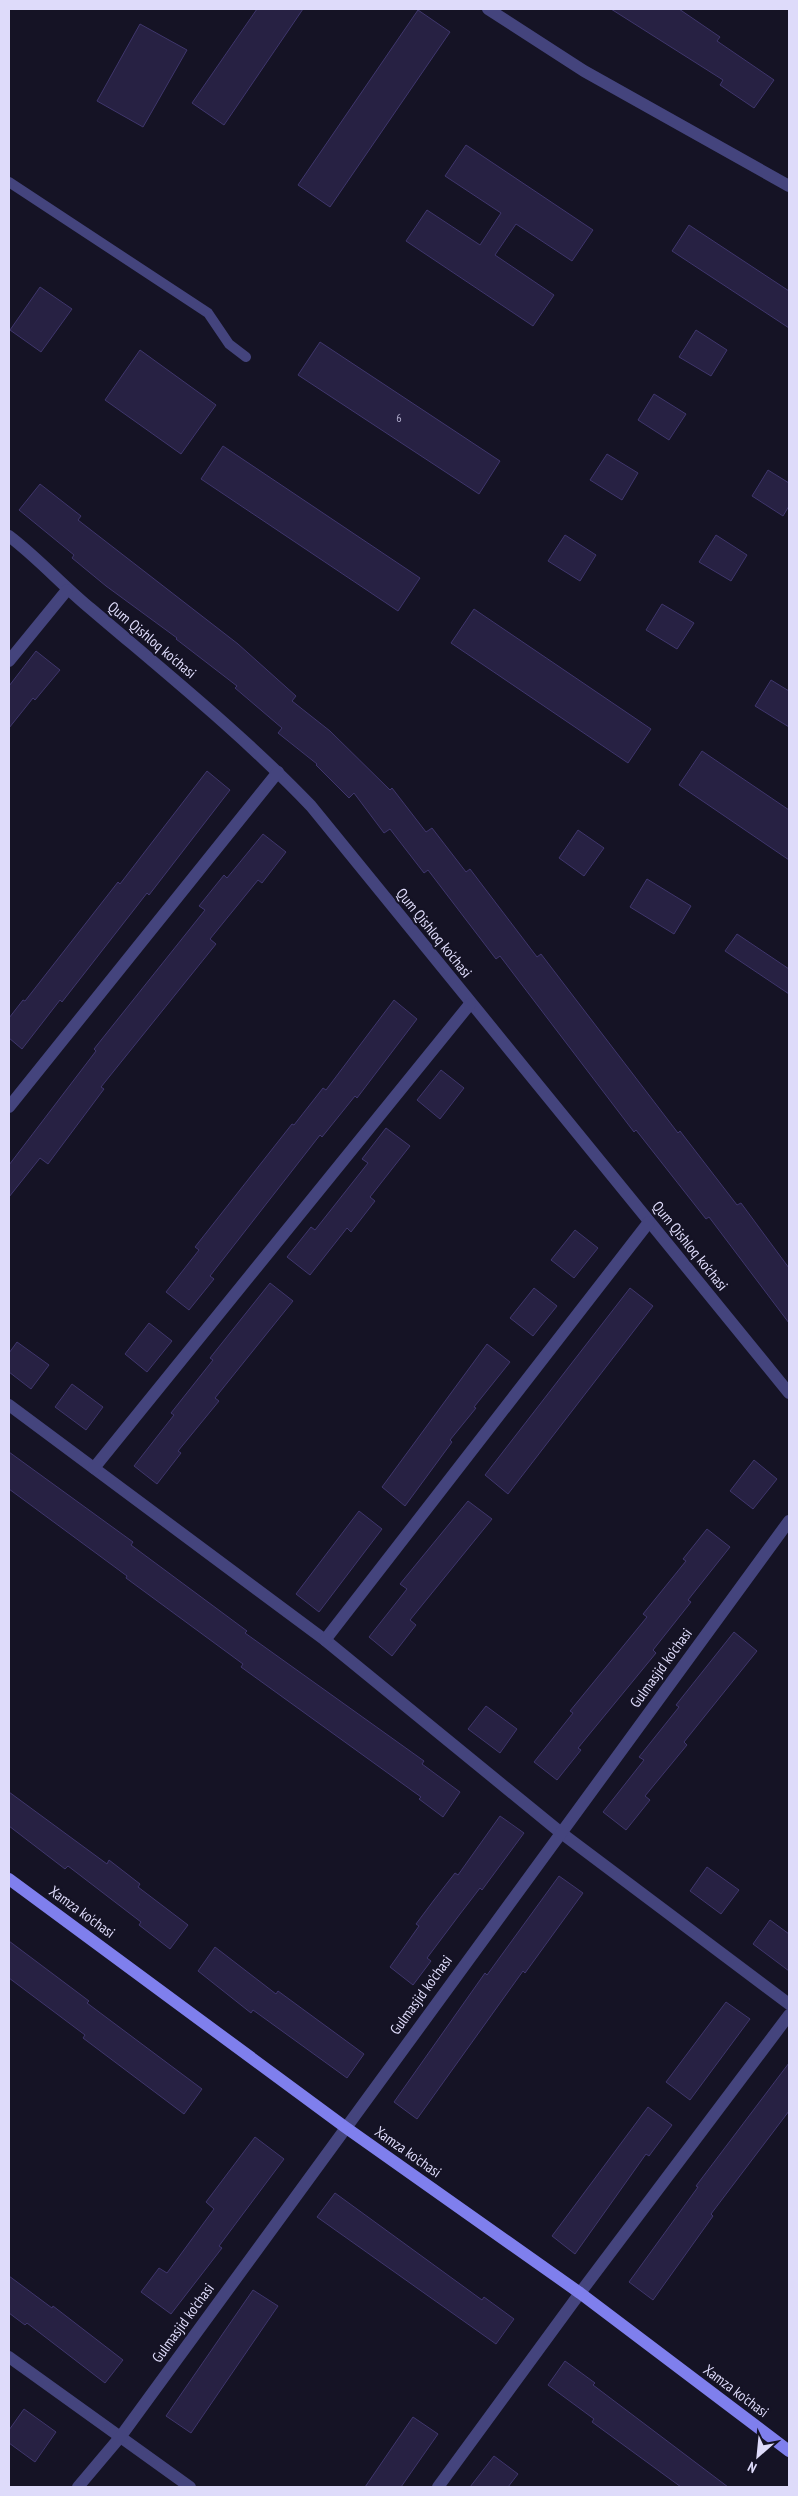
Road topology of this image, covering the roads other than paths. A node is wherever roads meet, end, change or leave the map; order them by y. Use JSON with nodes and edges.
{"nodes":[{"id":1,"x":488,"y":9,"type":"edge"},
{"id":2,"x":9,"y":182,"type":"edge"},
{"id":3,"x":789,"y":186,"type":"edge"},
{"id":4,"x":246,"y":357,"type":"dead end"},
{"id":5,"x":9,"y":536,"type":"edge"},
{"id":6,"x":67,"y":590,"type":"junction"},
{"id":7,"x":9,"y":662,"type":"edge"},
{"id":8,"x":278,"y":772,"type":"junction"},
{"id":9,"x":470,"y":1004,"type":"junction"},
{"id":10,"x":9,"y":1107,"type":"edge"},
{"id":11,"x":649,"y":1222,"type":"junction"},
{"id":12,"x":789,"y":1393,"type":"edge"},
{"id":13,"x":9,"y":1405,"type":"edge"},
{"id":14,"x":94,"y":1468,"type":"junction"},
{"id":15,"x":789,"y":1521,"type":"edge"},
{"id":16,"x":324,"y":1640,"type":"junction"},
{"id":17,"x":560,"y":1832,"type":"junction"},
{"id":18,"x":9,"y":1879,"type":"edge"},
{"id":19,"x":789,"y":2004,"type":"edge"},
{"id":20,"x":789,"y":2015,"type":"edge"},
{"id":21,"x":345,"y":2127,"type":"junction"},
{"id":22,"x":580,"y":2293,"type":"junction"},
{"id":23,"x":9,"y":2357,"type":"edge"},
{"id":24,"x":121,"y":2436,"type":"junction"},
{"id":25,"x":789,"y":2451,"type":"edge"},
{"id":26,"x":78,"y":2487,"type":"edge"},
{"id":27,"x":190,"y":2487,"type":"edge"},
{"id":28,"x":438,"y":2487,"type":"edge"}],
"edges":[{"from":1,"to":3,"type":"street"},
{"from":2,"to":4,"type":"lane"},
{"from":5,"to":6,"type":"street","name":"Qum Qishloq ko'chasi"},
{"from":6,"to":7,"type":"street"},
{"from":6,"to":8,"type":"street","name":"Qum Qishloq ko'chasi"},
{"from":8,"to":9,"type":"street","name":"Qum Qishloq ko'chasi"},
{"from":8,"to":10,"type":"street"},
{"from":9,"to":11,"type":"street","name":"Qum Qishloq ko'chasi"},
{"from":9,"to":14,"type":"street"},
{"from":11,"to":12,"type":"street","name":"Qum Qishloq ko'chasi"},
{"from":11,"to":16,"type":"street"},
{"from":13,"to":14,"type":"street"},
{"from":14,"to":16,"type":"street"},
{"from":15,"to":17,"type":"street","name":"Gulmasjid ko'chasi"},
{"from":16,"to":17,"type":"street"},
{"from":17,"to":19,"type":"street"},
{"from":17,"to":21,"type":"street","name":"Gulmasjid ko'chasi"},
{"from":18,"to":21,"type":"street","name":"Xamza ko'chasi"},
{"from":20,"to":22,"type":"street"},
{"from":21,"to":22,"type":"street","name":"Xamza ko'chasi"},
{"from":21,"to":24,"type":"street","name":"Gulmasjid ko'chasi"},
{"from":22,"to":25,"type":"street","name":"Xamza ko'chasi"},
{"from":22,"to":28,"type":"street"},
{"from":23,"to":24,"type":"street"},
{"from":24,"to":26,"type":"street","name":"Gulmasjid ko'chasi"},
{"from":24,"to":27,"type":"street"}]}
